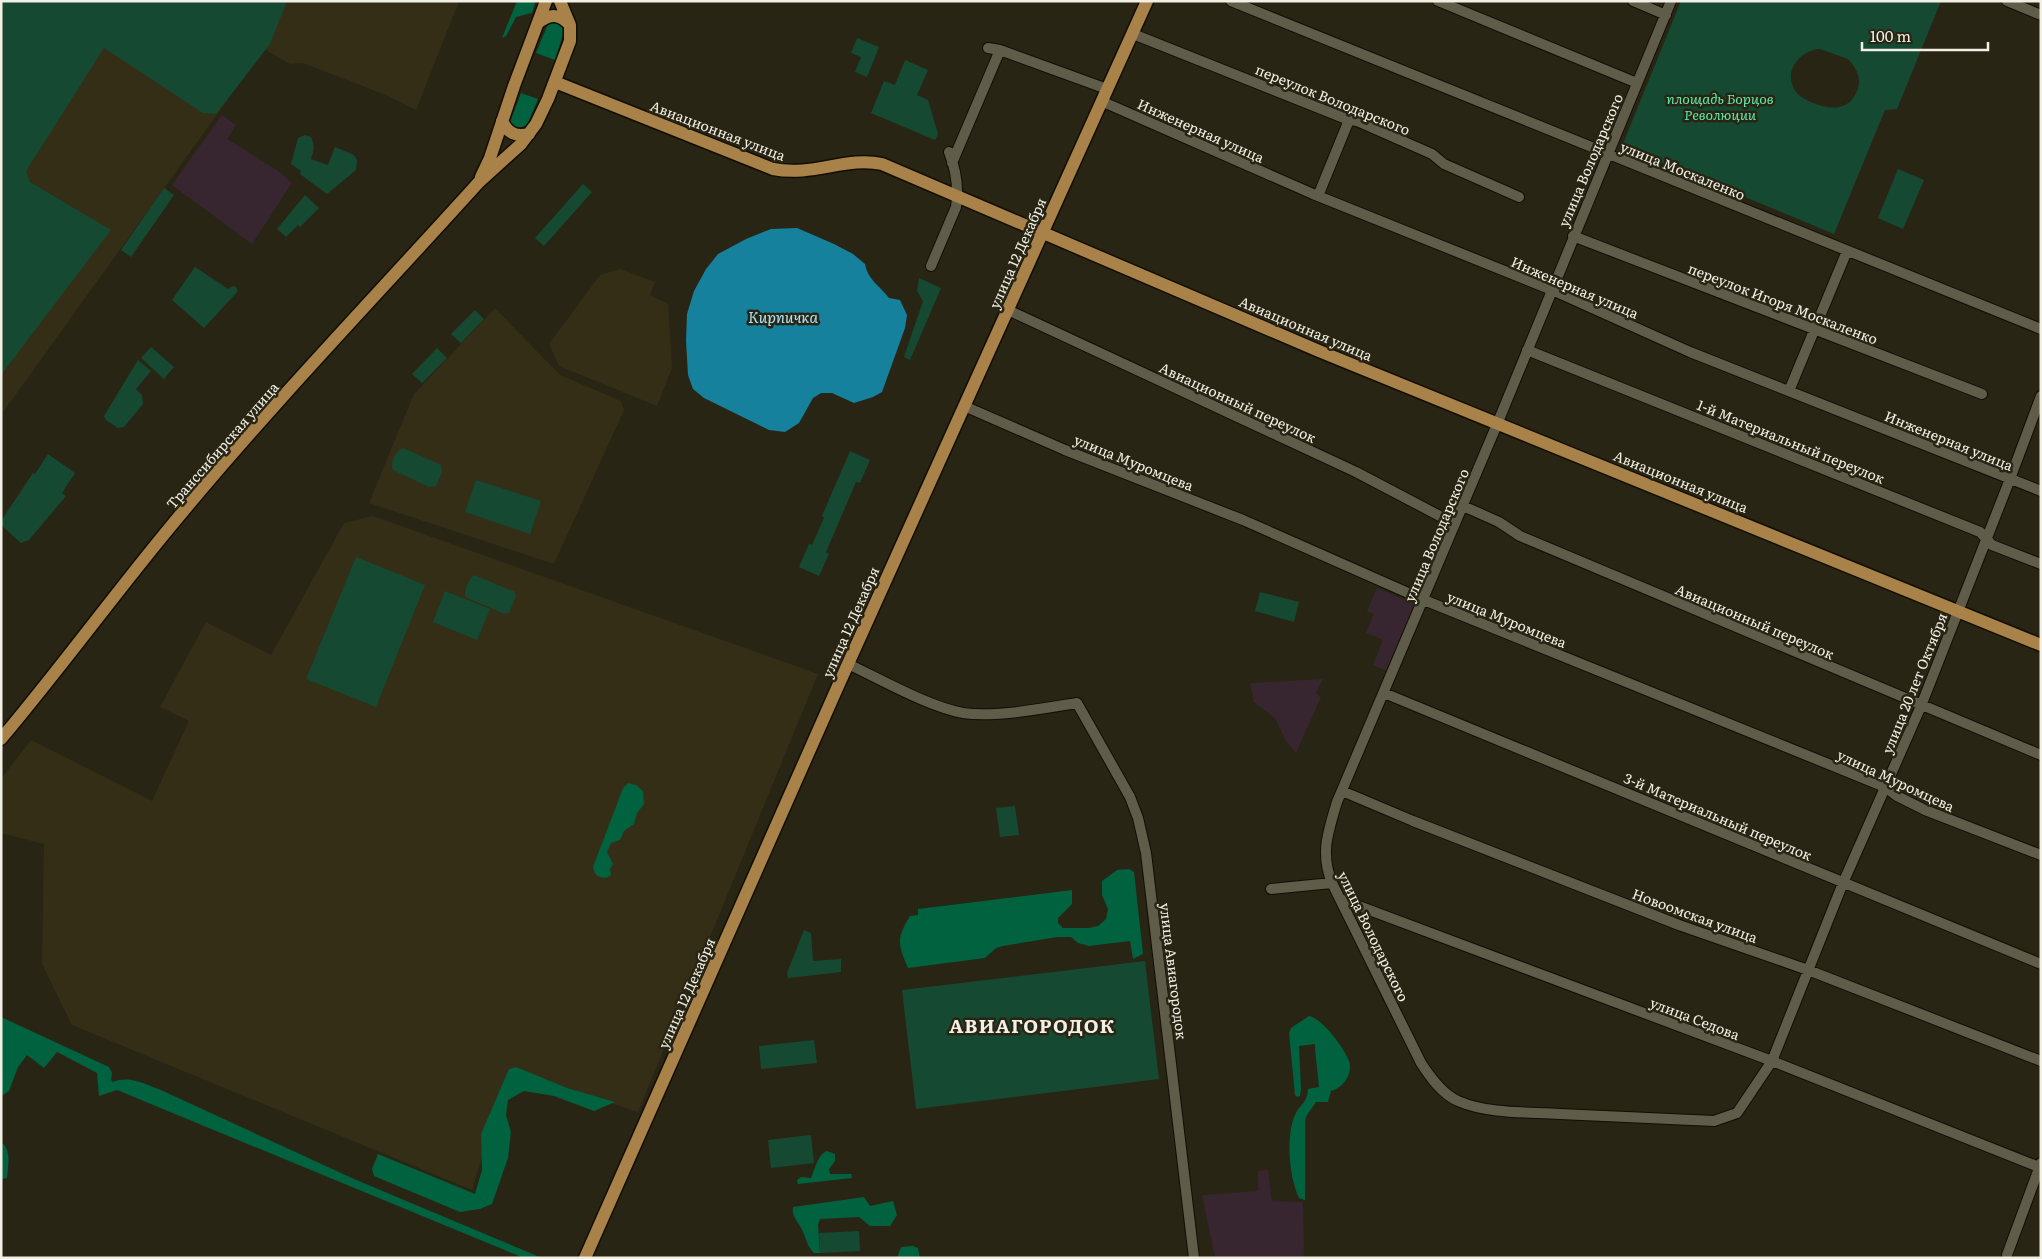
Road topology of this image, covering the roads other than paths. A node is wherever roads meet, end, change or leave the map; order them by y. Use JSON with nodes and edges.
{"nodes":[{"id":1,"x":546,"y":1,"type":"edge"},
{"id":2,"x":560,"y":1,"type":"edge"},
{"id":3,"x":1147,"y":1,"type":"edge"},
{"id":4,"x":1231,"y":1,"type":"edge"},
{"id":5,"x":1438,"y":1,"type":"edge"},
{"id":6,"x":1633,"y":1,"type":"edge"},
{"id":7,"x":1671,"y":1,"type":"edge"},
{"id":8,"x":2007,"y":1,"type":"edge"},
{"id":9,"x":1666,"y":14,"type":"junction"},
{"id":10,"x":2041,"y":15,"type":"edge"},
{"id":11,"x":539,"y":22,"type":"junction"},
{"id":12,"x":570,"y":25,"type":"junction"},
{"id":13,"x":1132,"y":34,"type":"junction"},
{"id":14,"x":988,"y":48,"type":"dead end"},
{"id":15,"x":1000,"y":50,"type":"junction"},
{"id":16,"x":555,"y":82,"type":"junction"},
{"id":17,"x":1637,"y":83,"type":"junction"},
{"id":18,"x":1107,"y":88,"type":"junction"},
{"id":19,"x":1101,"y":101,"type":"junction"},
{"id":20,"x":502,"y":120,"type":"junction"},
{"id":21,"x":1350,"y":120,"type":"junction"},
{"id":22,"x":529,"y":134,"type":"junction"},
{"id":23,"x":949,"y":152,"type":"dead end"},
{"id":24,"x":1608,"y":154,"type":"junction"},
{"id":25,"x":952,"y":163,"type":"junction"},
{"id":26,"x":479,"y":182,"type":"junction"},
{"id":27,"x":1318,"y":196,"type":"junction"},
{"id":28,"x":958,"y":197,"type":"junction"},
{"id":29,"x":1519,"y":197,"type":"dead end"},
{"id":30,"x":1042,"y":233,"type":"junction"},
{"id":31,"x":1573,"y":236,"type":"junction"},
{"id":32,"x":1847,"y":251,"type":"junction"},
{"id":33,"x":931,"y":266,"type":"dead end"},
{"id":34,"x":1552,"y":290,"type":"junction"},
{"id":35,"x":1008,"y":310,"type":"junction"},
{"id":36,"x":2041,"y":329,"type":"edge"},
{"id":37,"x":1815,"y":330,"type":"junction"},
{"id":38,"x":1527,"y":350,"type":"junction"},
{"id":39,"x":1789,"y":391,"type":"junction"},
{"id":40,"x":1982,"y":394,"type":"dead end"},
{"id":41,"x":2041,"y":396,"type":"edge"},
{"id":42,"x":964,"y":406,"type":"junction"},
{"id":43,"x":1498,"y":422,"type":"junction"},
{"id":44,"x":2010,"y":479,"type":"junction"},
{"id":45,"x":2041,"y":491,"type":"edge"},
{"id":46,"x":1462,"y":506,"type":"junction"},
{"id":47,"x":1455,"y":524,"type":"junction"},
{"id":48,"x":1987,"y":539,"type":"junction"},
{"id":49,"x":2041,"y":564,"type":"edge"},
{"id":50,"x":1424,"y":600,"type":"junction"},
{"id":51,"x":1958,"y":611,"type":"junction"},
{"id":52,"x":2041,"y":645,"type":"edge"},
{"id":53,"x":848,"y":664,"type":"junction"},
{"id":54,"x":1384,"y":693,"type":"junction"},
{"id":55,"x":1921,"y":706,"type":"junction"},
{"id":56,"x":1,"y":739,"type":"edge"},
{"id":57,"x":2041,"y":755,"type":"edge"},
{"id":58,"x":1885,"y":787,"type":"junction"},
{"id":59,"x":1342,"y":791,"type":"junction"},
{"id":60,"x":2041,"y":855,"type":"edge"},
{"id":61,"x":1332,"y":883,"type":"junction"},
{"id":62,"x":1843,"y":883,"type":"junction"},
{"id":63,"x":1270,"y":889,"type":"dead end"},
{"id":64,"x":1340,"y":899,"type":"junction"},
{"id":65,"x":2041,"y":964,"type":"edge"},
{"id":66,"x":1808,"y":970,"type":"junction"},
{"id":67,"x":1772,"y":1061,"type":"junction"},
{"id":68,"x":2041,"y":1061,"type":"edge"},
{"id":69,"x":2040,"y":1169,"type":"edge"},
{"id":70,"x":2007,"y":1255,"type":"dead end"},
{"id":71,"x":585,"y":1258,"type":"edge"},
{"id":72,"x":1194,"y":1258,"type":"edge"}],
"edges":[{"from":1,"to":11,"type":"main road"},
{"from":2,"to":12,"type":"main road"},
{"from":3,"to":13,"type":"main road","name":"улица 12 Декабря"},
{"from":4,"to":24,"type":"street","name":"улица Москаленко"},
{"from":5,"to":17,"type":"street"},
{"from":6,"to":9,"type":"street"},
{"from":7,"to":9,"type":"street","name":"улица Володарского"},
{"from":8,"to":10,"type":"street"},
{"from":9,"to":17,"type":"street","name":"улица Володарского"},
{"from":11,"to":12,"type":"main road"},
{"from":11,"to":20,"type":"main road"},
{"from":12,"to":16,"type":"main road"},
{"from":13,"to":18,"type":"main road","name":"улица 12 Декабря"},
{"from":13,"to":21,"type":"street","name":"переулок Володарского"},
{"from":14,"to":15,"type":"street"},
{"from":15,"to":18,"type":"street"},
{"from":15,"to":25,"type":"street"},
{"from":16,"to":22,"type":"main road"},
{"from":16,"to":28,"type":"main road","name":"Авиационная улица"},
{"from":17,"to":24,"type":"street","name":"улица Володарского"},
{"from":18,"to":19,"type":"main road","name":"улица 12 Декабря"},
{"from":19,"to":27,"type":"street","name":"Инженерная улица"},
{"from":19,"to":30,"type":"main road","name":"улица 12 Декабря"},
{"from":20,"to":22,"type":"main road"},
{"from":20,"to":26,"type":"main road"},
{"from":21,"to":27,"type":"street"},
{"from":21,"to":29,"type":"street","name":"переулок Володарского"},
{"from":22,"to":26,"type":"main road"},
{"from":23,"to":25,"type":"street"},
{"from":24,"to":31,"type":"street","name":"улица Володарского"},
{"from":24,"to":32,"type":"street","name":"улица Москаленко"},
{"from":25,"to":28,"type":"street"},
{"from":26,"to":56,"type":"main road","name":"Транссибирская улица"},
{"from":27,"to":34,"type":"street","name":"Инженерная улица"},
{"from":28,"to":30,"type":"main road","name":"Авиационная улица"},
{"from":28,"to":33,"type":"street"},
{"from":30,"to":35,"type":"main road","name":"улица 12 Декабря"},
{"from":30,"to":43,"type":"main road","name":"Авиационная улица"},
{"from":31,"to":34,"type":"street","name":"улица Володарского"},
{"from":31,"to":37,"type":"street","name":"переулок Игоря Москаленко"},
{"from":32,"to":36,"type":"street","name":"улица Москаленко"},
{"from":32,"to":37,"type":"street"},
{"from":34,"to":38,"type":"street","name":"улица Володарского"},
{"from":34,"to":39,"type":"street","name":"Инженерная улица"},
{"from":35,"to":42,"type":"main road","name":"улица 12 Декабря"},
{"from":35,"to":47,"type":"street","name":"Авиационный переулок"},
{"from":37,"to":39,"type":"street"},
{"from":37,"to":40,"type":"street","name":"переулок Игоря Москаленко"},
{"from":38,"to":43,"type":"street","name":"улица Володарского"},
{"from":38,"to":48,"type":"street","name":"1-й Материальный переулок"},
{"from":39,"to":44,"type":"street","name":"Инженерная улица"},
{"from":41,"to":44,"type":"street","name":"улица 20 лет Октября"},
{"from":42,"to":50,"type":"street","name":"улица Муромцева"},
{"from":42,"to":53,"type":"main road","name":"улица 12 Декабря"},
{"from":43,"to":46,"type":"street","name":"улица Володарского"},
{"from":43,"to":51,"type":"main road","name":"Авиационная улица"},
{"from":44,"to":45,"type":"street","name":"Инженерная улица"},
{"from":44,"to":48,"type":"street","name":"улица 20 лет Октября"},
{"from":46,"to":47,"type":"street","name":"улица Володарского"},
{"from":46,"to":55,"type":"street","name":"Авиационный переулок"},
{"from":47,"to":50,"type":"street","name":"улица Володарского"},
{"from":48,"to":49,"type":"street","name":"1-й Материальный переулок"},
{"from":48,"to":51,"type":"street","name":"улица 20 лет Октября"},
{"from":50,"to":54,"type":"street","name":"улица Володарского"},
{"from":50,"to":58,"type":"street","name":"улица Муромцева"},
{"from":51,"to":52,"type":"main road","name":"Авиационная улица"},
{"from":51,"to":55,"type":"street","name":"улица 20 лет Октября"},
{"from":53,"to":71,"type":"main road","name":"улица 12 Декабря"},
{"from":53,"to":72,"type":"street","name":"улица Авиагородок"},
{"from":54,"to":59,"type":"street","name":"улица Володарского"},
{"from":54,"to":62,"type":"street","name":"3-й Материальный переулок"},
{"from":55,"to":57,"type":"street","name":"Авиационный переулок"},
{"from":55,"to":58,"type":"street","name":"улица 20 лет Октября"},
{"from":58,"to":60,"type":"street","name":"улица Муромцева"},
{"from":58,"to":62,"type":"street","name":"улица 20 лет Октября"},
{"from":59,"to":61,"type":"street","name":"улица Володарского"},
{"from":59,"to":66,"type":"street","name":"Новоомская улица"},
{"from":61,"to":63,"type":"street"},
{"from":61,"to":64,"type":"street","name":"улица Володарского"},
{"from":62,"to":65,"type":"street","name":"3-й Материальный переулок"},
{"from":62,"to":66,"type":"street","name":"улица 20 лет Октября"},
{"from":64,"to":67,"type":"street","name":"улица Седова"},
{"from":64,"to":67,"type":"street","name":"улица Володарского"},
{"from":66,"to":67,"type":"street","name":"улица 20 лет Октября"},
{"from":66,"to":68,"type":"street","name":"Новоомская улица"},
{"from":67,"to":69,"type":"street","name":"улица Седова"},
{"from":69,"to":70,"type":"street"}]}
